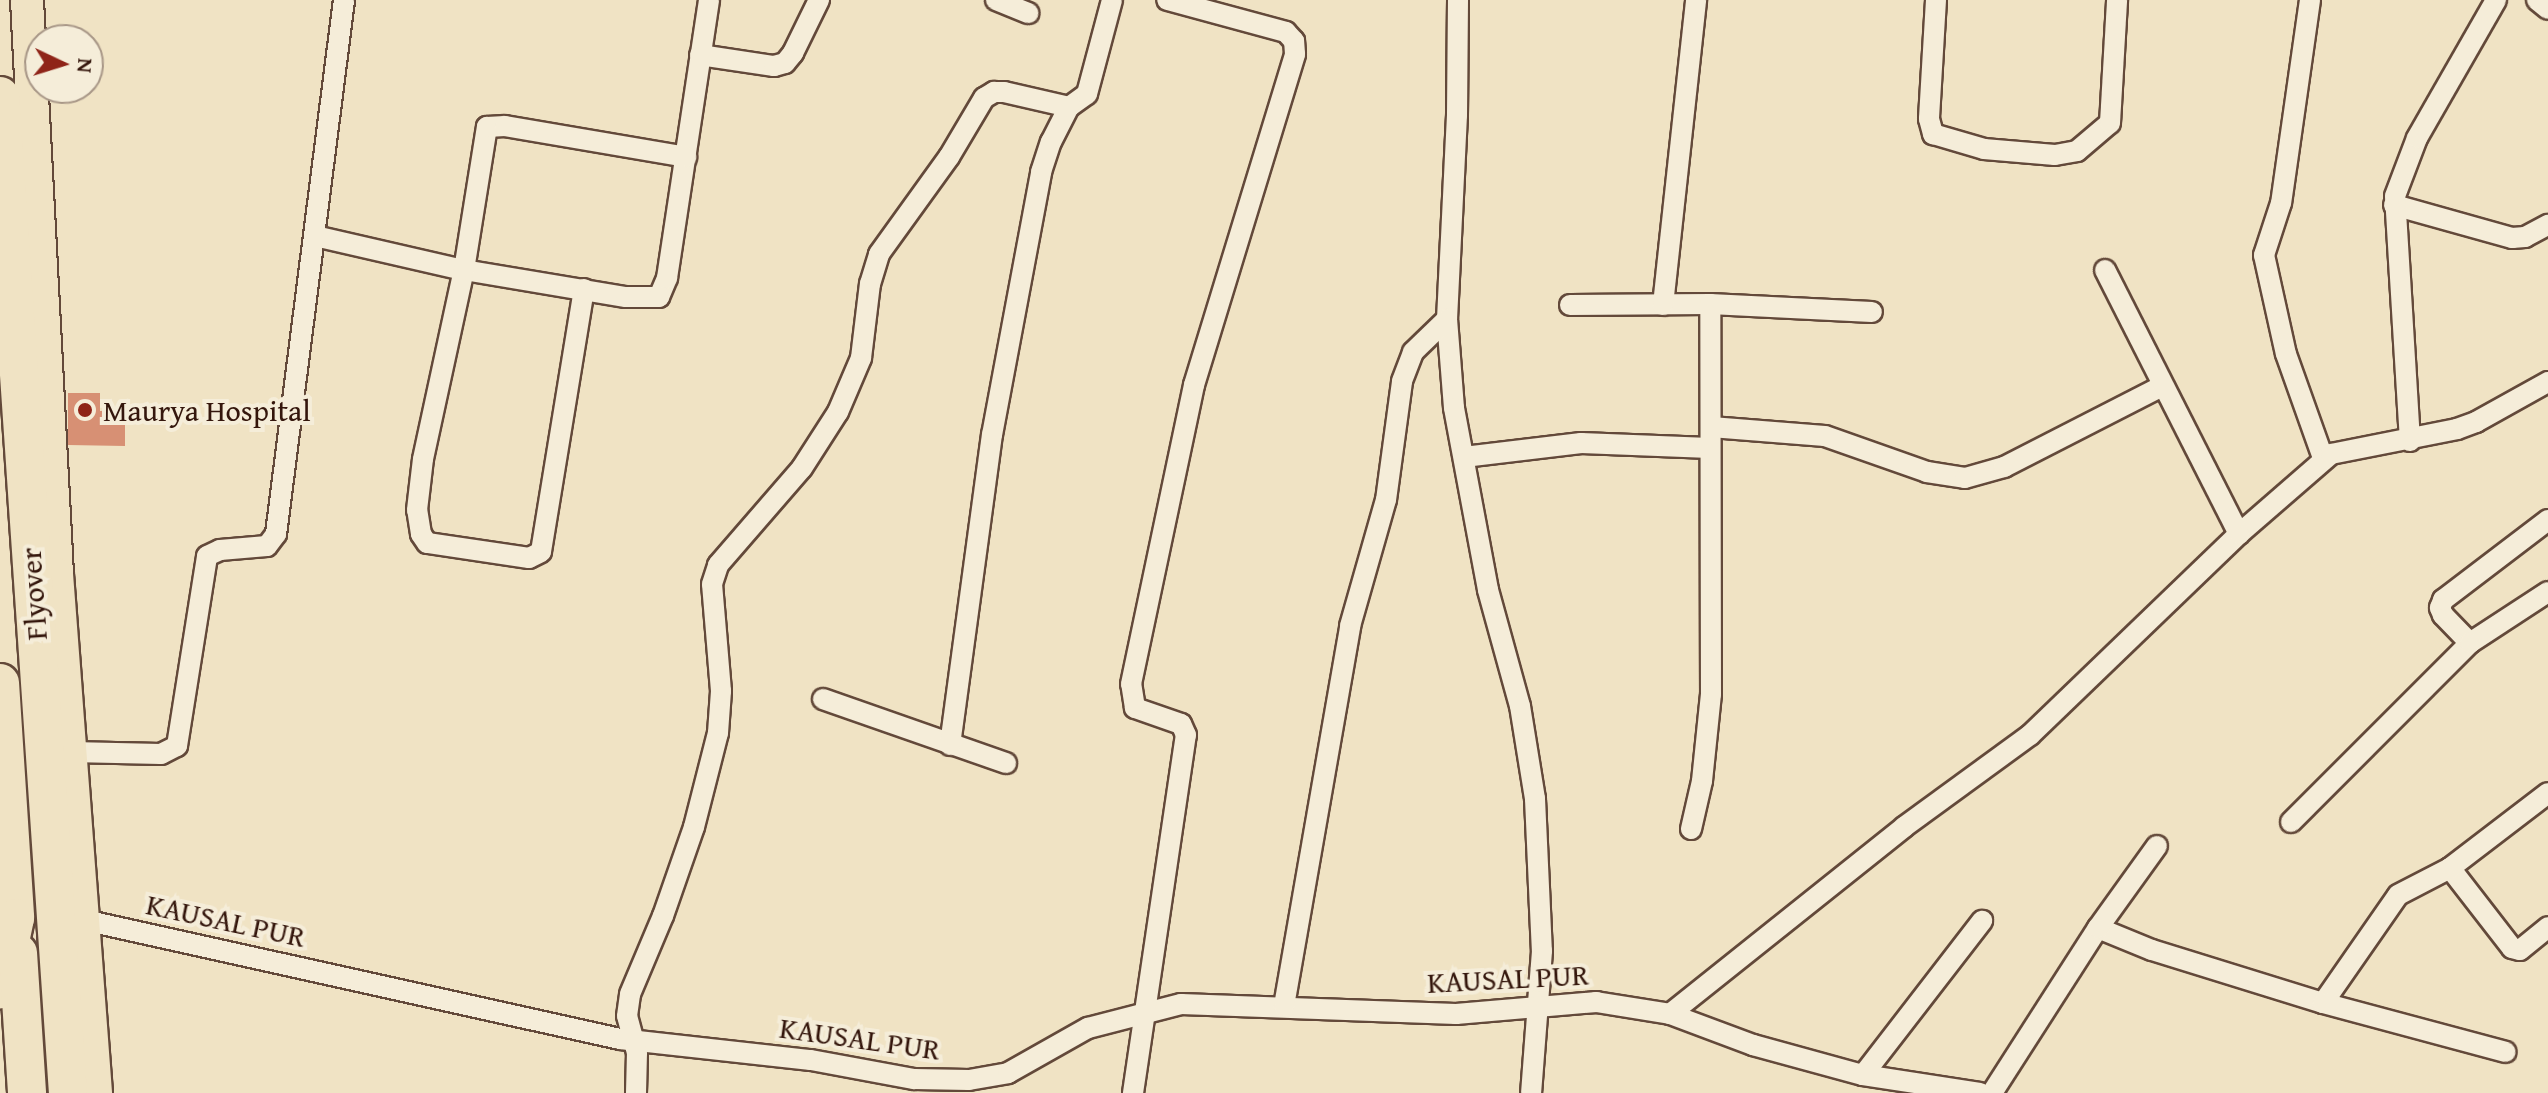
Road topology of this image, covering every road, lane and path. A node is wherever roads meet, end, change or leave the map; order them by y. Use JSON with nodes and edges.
{"nodes":[{"id":1,"x":27,"y":0,"type":"edge"},
{"id":2,"x":344,"y":0,"type":"edge"},
{"id":3,"x":709,"y":0,"type":"edge"},
{"id":4,"x":819,"y":0,"type":"edge"},
{"id":5,"x":996,"y":0,"type":"edge"},
{"id":6,"x":1112,"y":0,"type":"edge"},
{"id":7,"x":1167,"y":0,"type":"edge"},
{"id":8,"x":1458,"y":0,"type":"edge"},
{"id":9,"x":1696,"y":0,"type":"edge"},
{"id":10,"x":1936,"y":0,"type":"edge"},
{"id":11,"x":2117,"y":0,"type":"edge"},
{"id":12,"x":2310,"y":0,"type":"edge"},
{"id":13,"x":2496,"y":0,"type":"edge"},
{"id":14,"x":1029,"y":13,"type":"dead end"},
{"id":15,"x":700,"y":55,"type":"junction"},
{"id":16,"x":0,"y":96,"type":"edge"},
{"id":17,"x":1069,"y":107,"type":"junction"},
{"id":18,"x":686,"y":157,"type":"junction"},
{"id":19,"x":2394,"y":205,"type":"junction"},
{"id":20,"x":2548,"y":225,"type":"edge"},
{"id":21,"x":315,"y":236,"type":"junction"},
{"id":22,"x":464,"y":270,"type":"junction"},
{"id":23,"x":2105,"y":270,"type":"dead end"},
{"id":24,"x":584,"y":289,"type":"junction"},
{"id":25,"x":1710,"y":304,"type":"junction"},
{"id":26,"x":1570,"y":305,"type":"dead end"},
{"id":27,"x":1663,"y":305,"type":"junction"},
{"id":28,"x":1872,"y":312,"type":"dead end"},
{"id":29,"x":1447,"y":319,"type":"junction"},
{"id":30,"x":2548,"y":382,"type":"edge"},
{"id":31,"x":2162,"y":386,"type":"junction"},
{"id":32,"x":1711,"y":427,"type":"junction"},
{"id":33,"x":2410,"y":441,"type":"junction"},
{"id":34,"x":1710,"y":448,"type":"junction"},
{"id":35,"x":1464,"y":457,"type":"junction"},
{"id":36,"x":2323,"y":458,"type":"junction"},
{"id":37,"x":2548,"y":520,"type":"edge"},
{"id":38,"x":2239,"y":534,"type":"junction"},
{"id":39,"x":2548,"y":592,"type":"edge"},
{"id":40,"x":2470,"y":643,"type":"junction"},
{"id":41,"x":0,"y":683,"type":"edge"},
{"id":42,"x":823,"y":699,"type":"dead end"},
{"id":43,"x":950,"y":745,"type":"junction"},
{"id":44,"x":71,"y":752,"type":"junction"},
{"id":45,"x":1006,"y":763,"type":"dead end"},
{"id":46,"x":2548,"y":793,"type":"edge"},
{"id":47,"x":2291,"y":822,"type":"dead end"},
{"id":48,"x":1691,"y":829,"type":"dead end"},
{"id":49,"x":2157,"y":846,"type":"dead end"},
{"id":50,"x":2450,"y":868,"type":"junction"},
{"id":51,"x":15,"y":918,"type":"junction"},
{"id":52,"x":84,"y":920,"type":"junction"},
{"id":53,"x":1982,"y":921,"type":"dead end"},
{"id":54,"x":2548,"y":927,"type":"edge"},
{"id":55,"x":2098,"y":928,"type":"junction"},
{"id":56,"x":0,"y":989,"type":"edge"},
{"id":57,"x":2323,"y":1003,"type":"junction"},
{"id":58,"x":1539,"y":1005,"type":"junction"},
{"id":59,"x":1284,"y":1006,"type":"junction"},
{"id":60,"x":1146,"y":1011,"type":"junction"},
{"id":61,"x":1670,"y":1014,"type":"junction"},
{"id":62,"x":634,"y":1041,"type":"junction"},
{"id":63,"x":2506,"y":1052,"type":"dead end"},
{"id":64,"x":1863,"y":1075,"type":"junction"},
{"id":65,"x":1894,"y":1087,"type":"edge"},
{"id":66,"x":27,"y":1093,"type":"edge"},
{"id":67,"x":68,"y":1093,"type":"edge"},
{"id":68,"x":96,"y":1093,"type":"edge"},
{"id":69,"x":636,"y":1093,"type":"edge"},
{"id":70,"x":1133,"y":1093,"type":"edge"},
{"id":71,"x":1531,"y":1093,"type":"edge"},
{"id":72,"x":1980,"y":1093,"type":"edge"},
{"id":73,"x":1992,"y":1093,"type":"edge"}],
"edges":[{"from":1,"to":44,"type":"main road"},
{"from":2,"to":21,"type":"street"},
{"from":3,"to":15,"type":"street"},
{"from":4,"to":15,"type":"street"},
{"from":5,"to":14,"type":"street"},
{"from":6,"to":17,"type":"street"},
{"from":7,"to":60,"type":"street"},
{"from":8,"to":29,"type":"street"},
{"from":9,"to":27,"type":"street"},
{"from":10,"to":11,"type":"street"},
{"from":12,"to":36,"type":"street"},
{"from":13,"to":19,"type":"street"},
{"from":15,"to":18,"type":"street"},
{"from":16,"to":67,"type":"highway","name":"Flyover"},
{"from":17,"to":43,"type":"street"},
{"from":17,"to":62,"type":"street"},
{"from":18,"to":22,"type":"street"},
{"from":18,"to":24,"type":"street"},
{"from":19,"to":20,"type":"street"},
{"from":19,"to":33,"type":"street"},
{"from":21,"to":22,"type":"street"},
{"from":21,"to":44,"type":"street"},
{"from":22,"to":24,"type":"street"},
{"from":22,"to":24,"type":"street"},
{"from":23,"to":31,"type":"street"},
{"from":25,"to":27,"type":"street"},
{"from":25,"to":28,"type":"street"},
{"from":25,"to":32,"type":"street"},
{"from":26,"to":27,"type":"street"},
{"from":29,"to":35,"type":"street"},
{"from":29,"to":59,"type":"street"},
{"from":30,"to":33,"type":"street"},
{"from":31,"to":32,"type":"street"},
{"from":31,"to":38,"type":"street"},
{"from":32,"to":34,"type":"street"},
{"from":33,"to":36,"type":"street"},
{"from":34,"to":35,"type":"street"},
{"from":34,"to":48,"type":"street"},
{"from":35,"to":58,"type":"street"},
{"from":36,"to":38,"type":"street"},
{"from":37,"to":40,"type":"street"},
{"from":38,"to":61,"type":"street"},
{"from":39,"to":40,"type":"street"},
{"from":40,"to":47,"type":"street"},
{"from":41,"to":51,"type":"highway"},
{"from":42,"to":43,"type":"street"},
{"from":43,"to":45,"type":"street"},
{"from":44,"to":52,"type":"main road"},
{"from":46,"to":50,"type":"street"},
{"from":49,"to":55,"type":"street"},
{"from":50,"to":54,"type":"street"},
{"from":50,"to":57,"type":"street"},
{"from":51,"to":56,"type":"highway"},
{"from":51,"to":66,"type":"highway"},
{"from":52,"to":62,"type":"street","name":"KAUSAL PUR"},
{"from":52,"to":68,"type":"main road"},
{"from":53,"to":64,"type":"street"},
{"from":55,"to":57,"type":"street"},
{"from":55,"to":73,"type":"street"},
{"from":57,"to":63,"type":"street"},
{"from":58,"to":59,"type":"street","name":"KAUSAL PUR"},
{"from":58,"to":61,"type":"street","name":"KAUSAL PUR"},
{"from":58,"to":71,"type":"street"},
{"from":59,"to":60,"type":"street","name":"KAUSAL PUR"},
{"from":60,"to":62,"type":"street","name":"KAUSAL PUR"},
{"from":60,"to":70,"type":"street"},
{"from":61,"to":64,"type":"street","name":"KAUSAL PUR"},
{"from":62,"to":69,"type":"street"},
{"from":64,"to":65,"type":"street","name":"KAUSAL PUR"},
{"from":65,"to":72,"type":"street","name":"KAUSAL PUR"}]}
